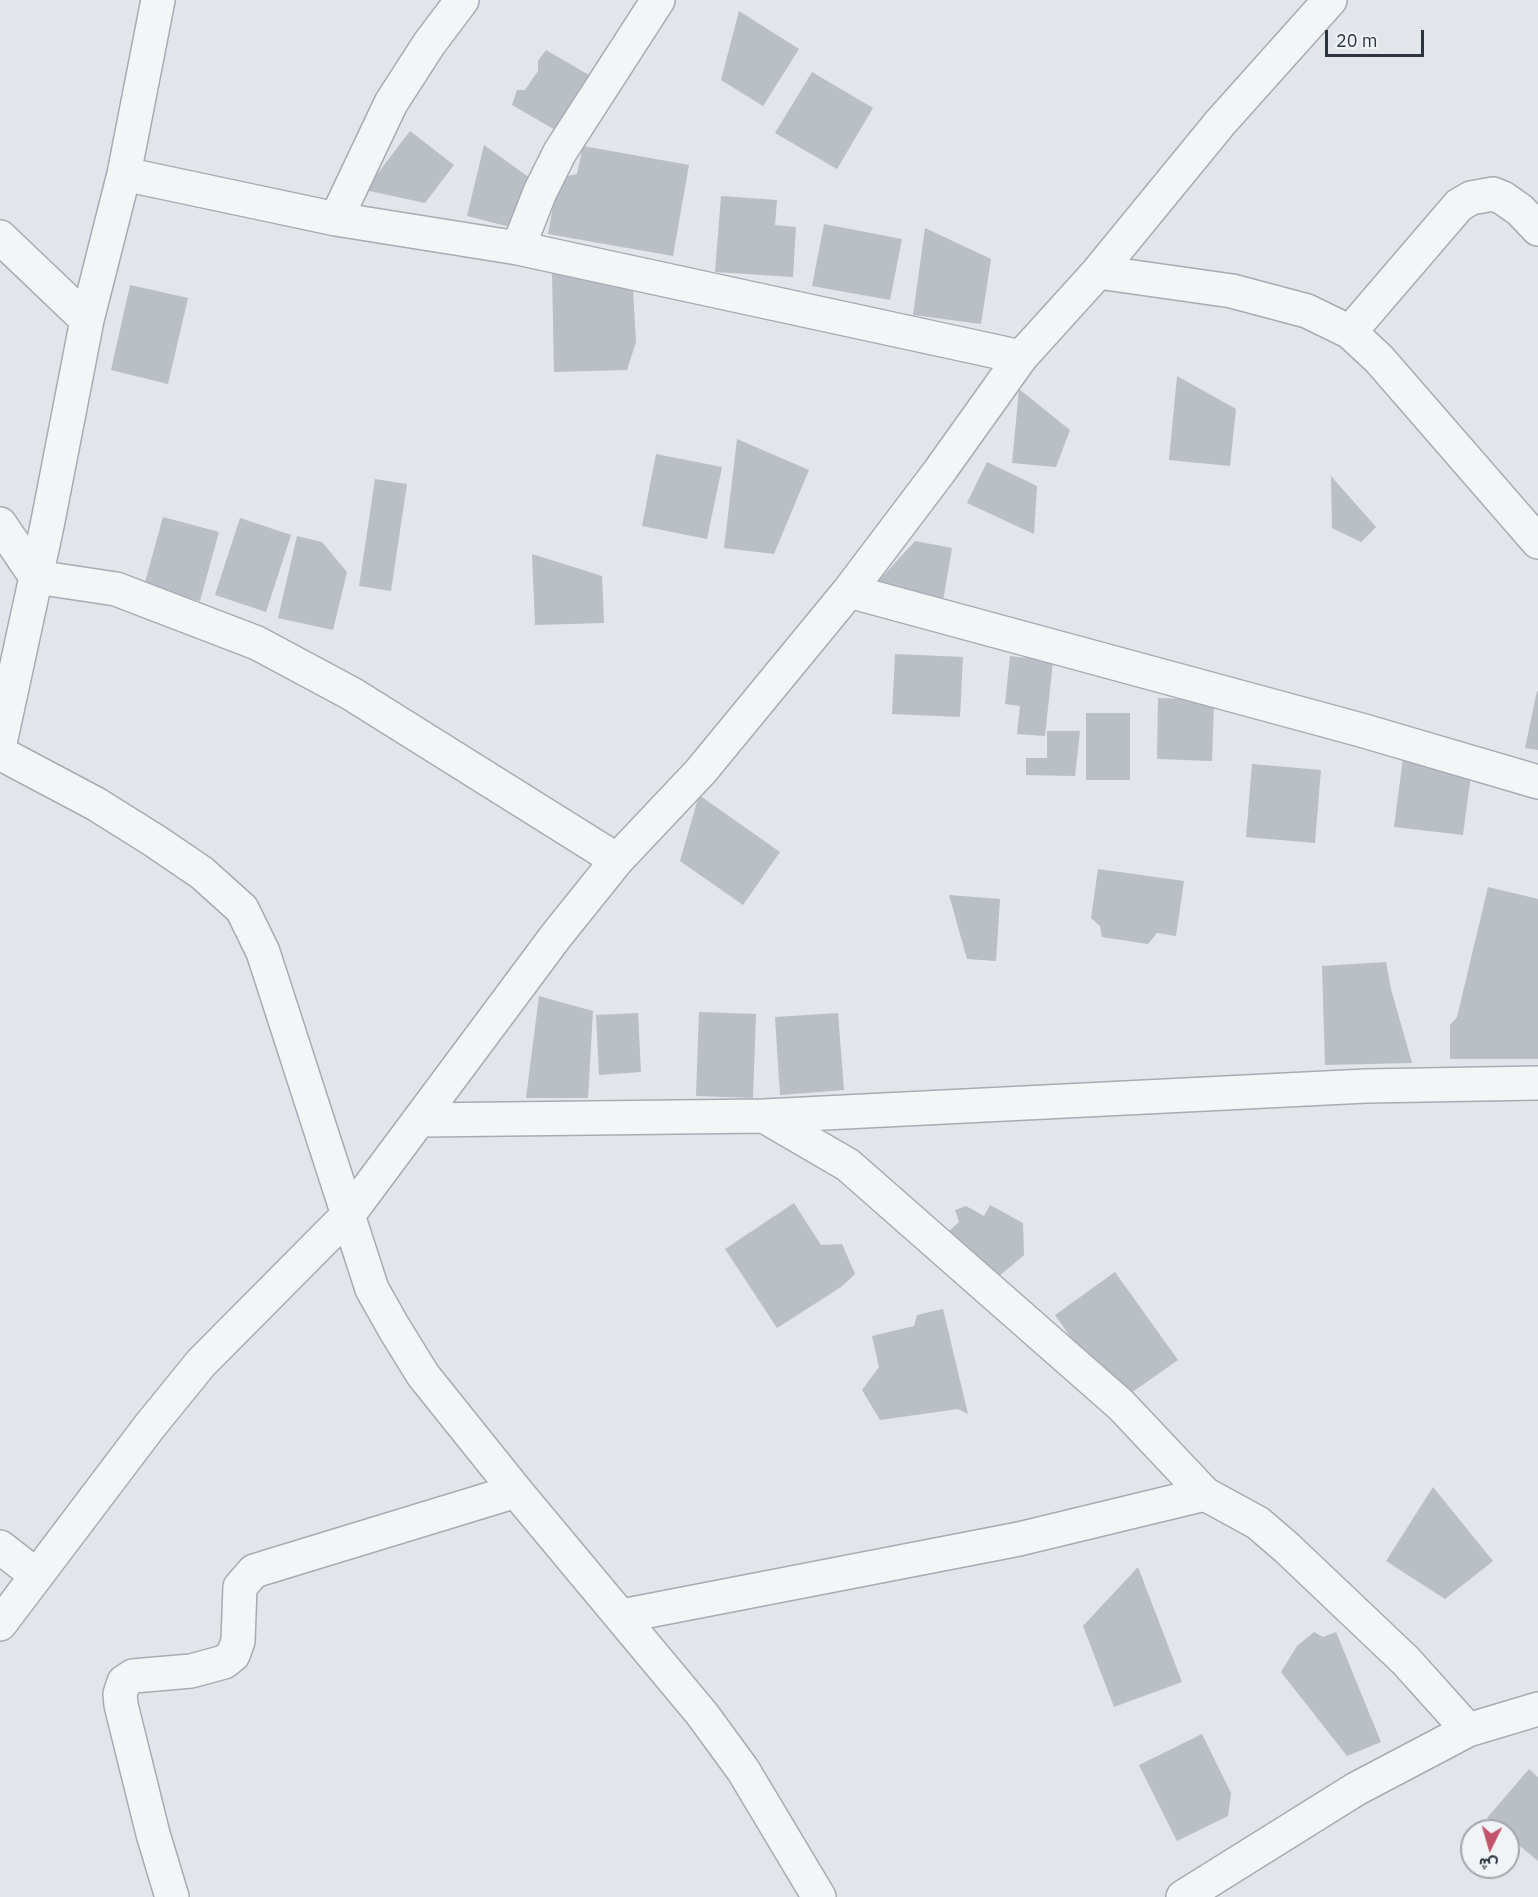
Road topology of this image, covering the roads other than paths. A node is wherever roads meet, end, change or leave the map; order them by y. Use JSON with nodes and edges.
{"nodes":[{"id":1,"x":158,"y":0,"type":"edge"},
{"id":2,"x":462,"y":0,"type":"edge"},
{"id":3,"x":658,"y":0,"type":"edge"},
{"id":4,"x":1330,"y":0,"type":"edge"},
{"id":5,"x":124,"y":174,"type":"junction"},
{"id":6,"x":336,"y":219,"type":"junction"},
{"id":7,"x":1538,"y":229,"type":"edge"},
{"id":8,"x":0,"y":237,"type":"edge"},
{"id":9,"x":518,"y":248,"type":"junction"},
{"id":10,"x":1098,"y":272,"type":"junction"},
{"id":11,"x":87,"y":320,"type":"junction"},
{"id":12,"x":1350,"y":332,"type":"junction"},
{"id":13,"x":1021,"y":357,"type":"junction"},
{"id":14,"x":0,"y":524,"type":"edge"},
{"id":15,"x":1538,"y":542,"type":"edge"},
{"id":16,"x":36,"y":577,"type":"junction"},
{"id":17,"x":849,"y":591,"type":"junction"},
{"id":18,"x":0,"y":743,"type":"edge"},
{"id":19,"x":0,"y":753,"type":"edge"},
{"id":20,"x":1538,"y":782,"type":"edge"},
{"id":21,"x":617,"y":860,"type":"junction"},
{"id":22,"x":1538,"y":1083,"type":"edge"},
{"id":23,"x":764,"y":1116,"type":"junction"},
{"id":24,"x":421,"y":1120,"type":"junction"},
{"id":25,"x":349,"y":1214,"type":"junction"},
{"id":26,"x":516,"y":1491,"type":"junction"},
{"id":27,"x":1205,"y":1494,"type":"junction"},
{"id":28,"x":0,"y":1547,"type":"edge"},
{"id":29,"x":36,"y":1575,"type":"junction"},
{"id":30,"x":622,"y":1616,"type":"junction"},
{"id":31,"x":0,"y":1624,"type":"edge"},
{"id":32,"x":1538,"y":1709,"type":"edge"},
{"id":33,"x":1468,"y":1730,"type":"junction"},
{"id":34,"x":172,"y":1897,"type":"edge"},
{"id":35,"x":819,"y":1897,"type":"edge"},
{"id":36,"x":1183,"y":1897,"type":"edge"}],
"edges":[{"from":1,"to":5,"type":"street"},
{"from":2,"to":6,"type":"street"},
{"from":3,"to":9,"type":"street"},
{"from":4,"to":10,"type":"street"},
{"from":5,"to":6,"type":"street"},
{"from":5,"to":11,"type":"street"},
{"from":6,"to":9,"type":"street"},
{"from":7,"to":12,"type":"street"},
{"from":8,"to":11,"type":"street"},
{"from":9,"to":13,"type":"street"},
{"from":10,"to":12,"type":"street"},
{"from":10,"to":13,"type":"street"},
{"from":11,"to":16,"type":"street"},
{"from":12,"to":15,"type":"street"},
{"from":13,"to":17,"type":"street"},
{"from":14,"to":16,"type":"street"},
{"from":16,"to":18,"type":"street"},
{"from":16,"to":21,"type":"street"},
{"from":17,"to":20,"type":"street"},
{"from":17,"to":21,"type":"street"},
{"from":19,"to":25,"type":"street"},
{"from":21,"to":24,"type":"street"},
{"from":22,"to":23,"type":"street"},
{"from":23,"to":24,"type":"street"},
{"from":23,"to":27,"type":"street"},
{"from":24,"to":25,"type":"street"},
{"from":25,"to":26,"type":"street"},
{"from":25,"to":29,"type":"street"},
{"from":26,"to":30,"type":"street"},
{"from":26,"to":34,"type":"street"},
{"from":27,"to":30,"type":"street"},
{"from":27,"to":33,"type":"street"},
{"from":28,"to":29,"type":"street"},
{"from":29,"to":31,"type":"street"},
{"from":30,"to":35,"type":"street"},
{"from":32,"to":33,"type":"street"},
{"from":33,"to":36,"type":"street"}]}
